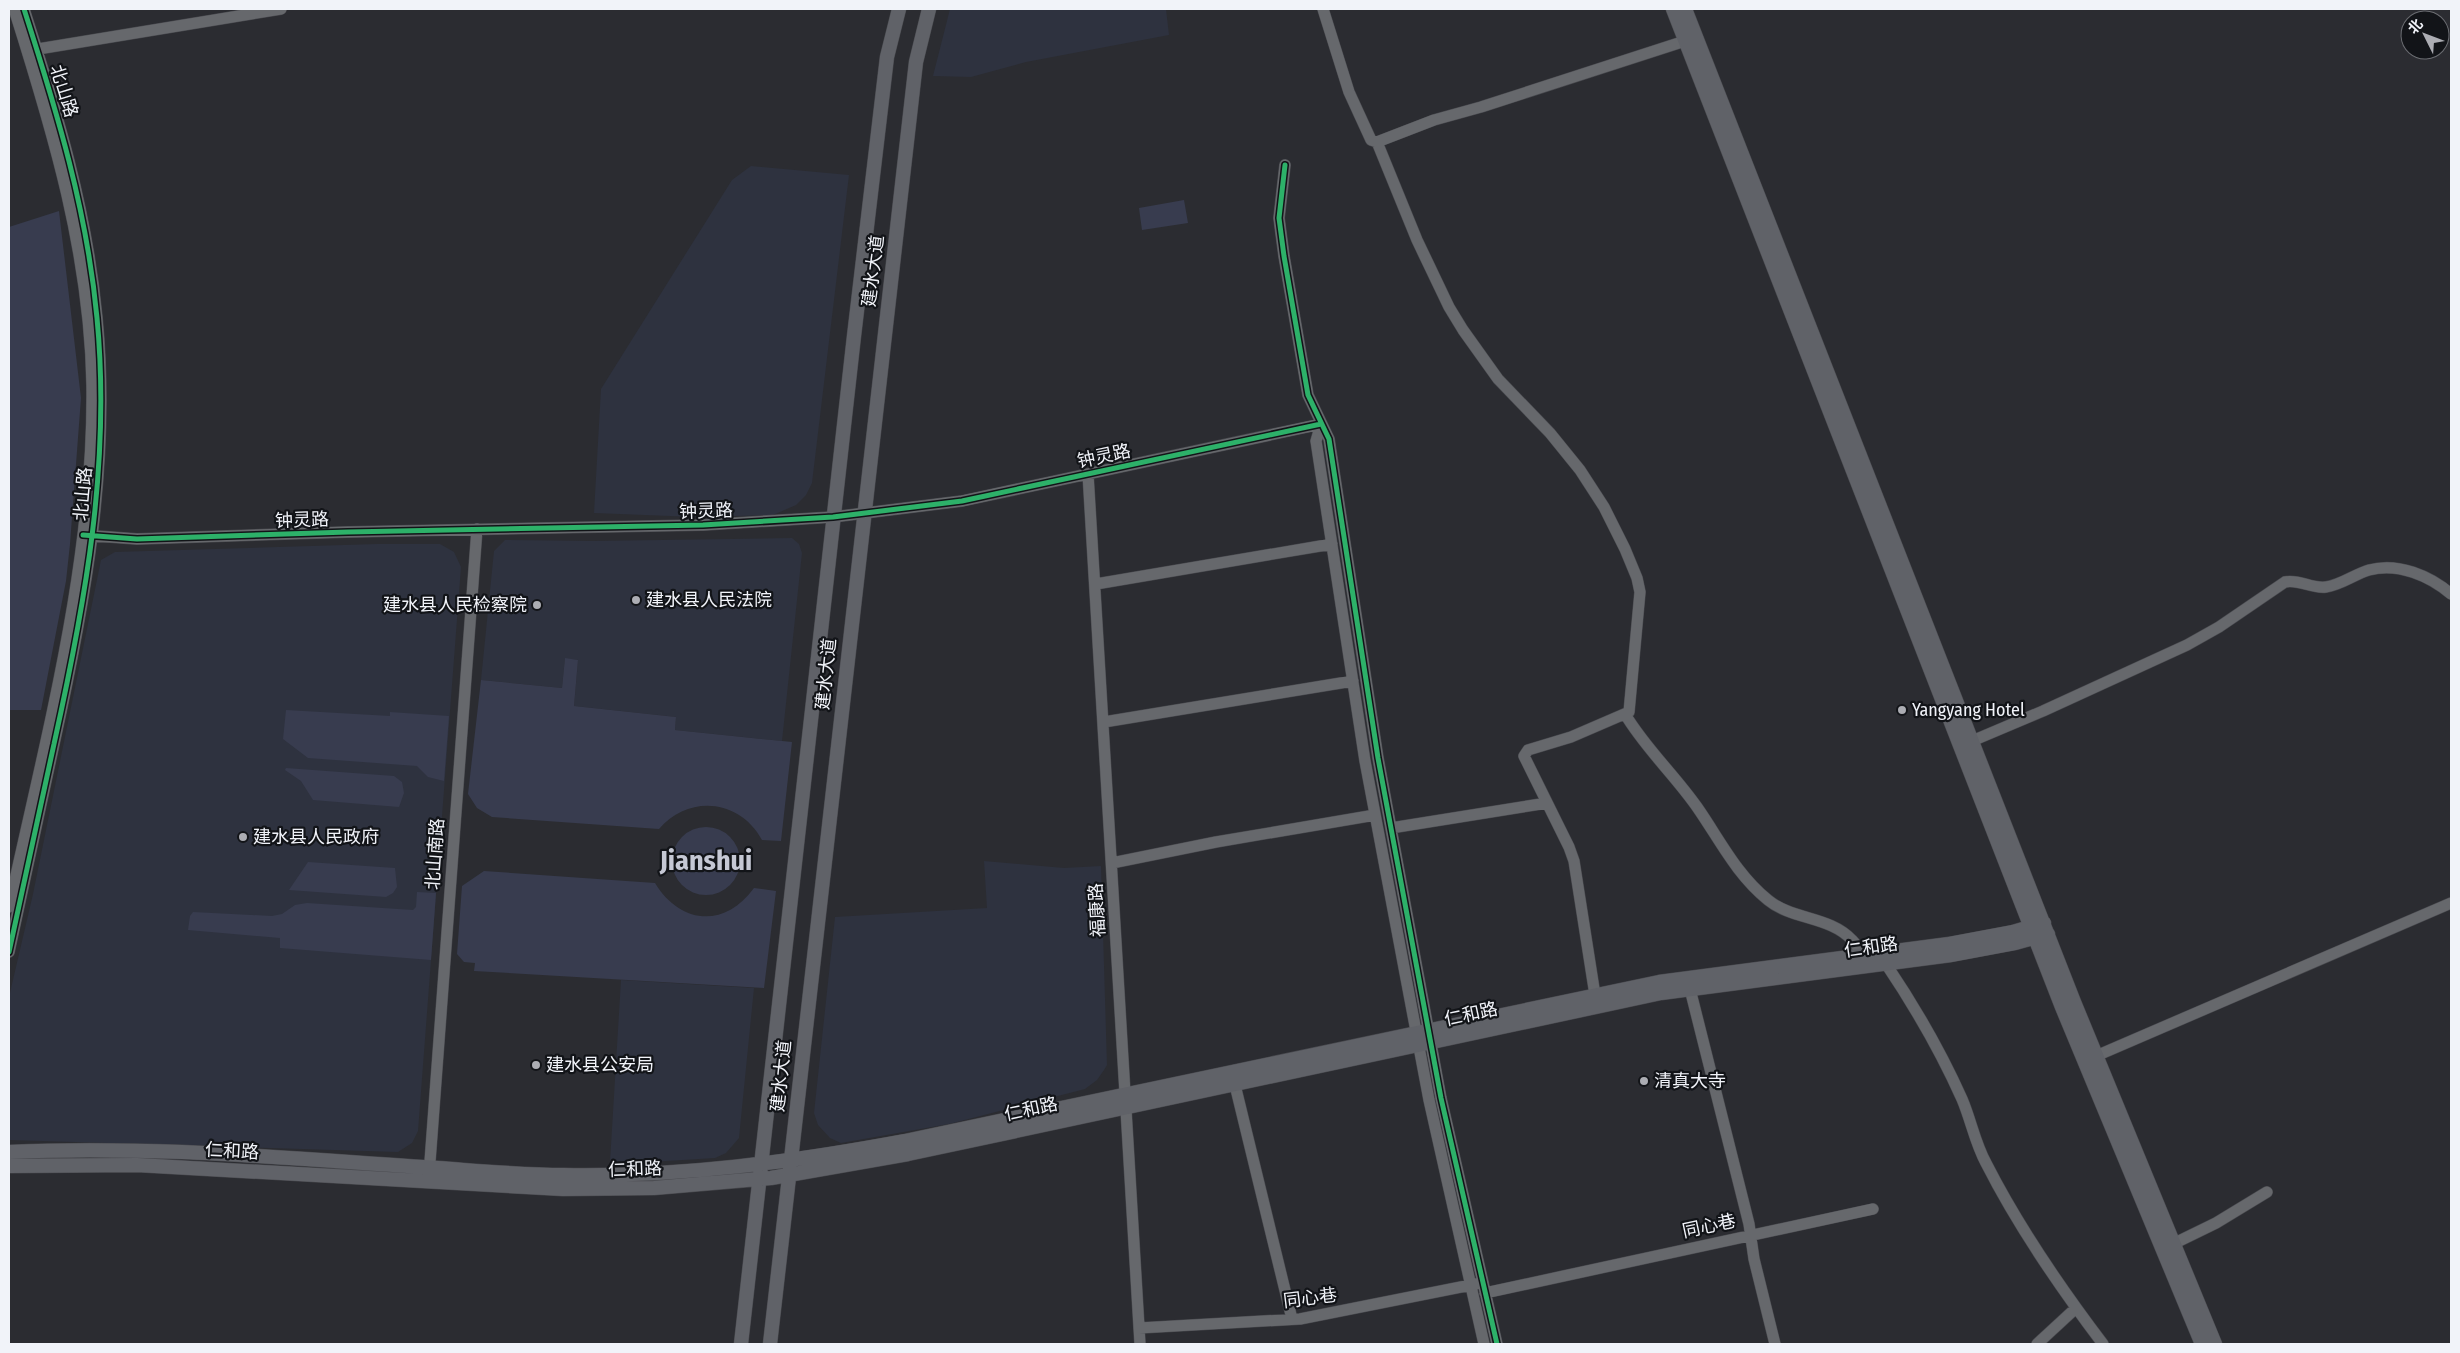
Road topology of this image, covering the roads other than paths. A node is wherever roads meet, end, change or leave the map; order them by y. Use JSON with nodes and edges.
{"nodes":[{"id":1,"x":14,"y":9,"type":"edge"},
{"id":2,"x":24,"y":9,"type":"edge"},
{"id":3,"x":281,"y":9,"type":"edge"},
{"id":4,"x":899,"y":9,"type":"edge"},
{"id":5,"x":929,"y":9,"type":"edge"},
{"id":6,"x":1323,"y":9,"type":"edge"},
{"id":7,"x":1673,"y":9,"type":"edge"},
{"id":8,"x":1686,"y":9,"type":"edge"},
{"id":9,"x":1685,"y":41,"type":"junction"},
{"id":10,"x":32,"y":50,"type":"junction"},
{"id":11,"x":1377,"y":142,"type":"junction"},
{"id":12,"x":1285,"y":165,"type":"dead end"},
{"id":13,"x":1754,"y":200,"type":"junction"},
{"id":14,"x":1321,"y":424,"type":"junction"},
{"id":15,"x":1088,"y":474,"type":"junction"},
{"id":16,"x":863,"y":514,"type":"junction"},
{"id":17,"x":833,"y":517,"type":"junction"},
{"id":18,"x":477,"y":529,"type":"junction"},
{"id":19,"x":88,"y":536,"type":"junction"},
{"id":20,"x":1332,"y":544,"type":"junction"},
{"id":21,"x":1096,"y":584,"type":"junction"},
{"id":22,"x":2451,"y":594,"type":"edge"},
{"id":23,"x":1353,"y":681,"type":"junction"},
{"id":24,"x":1625,"y":714,"type":"junction"},
{"id":25,"x":1104,"y":722,"type":"junction"},
{"id":26,"x":1972,"y":741,"type":"junction"},
{"id":27,"x":1547,"y":803,"type":"junction"},
{"id":28,"x":1375,"y":815,"type":"junction"},
{"id":29,"x":1390,"y":828,"type":"junction"},
{"id":30,"x":1112,"y":863,"type":"junction"},
{"id":31,"x":2451,"y":903,"type":"edge"},
{"id":32,"x":9,"y":907,"type":"edge"},
{"id":33,"x":2040,"y":930,"type":"junction"},
{"id":34,"x":9,"y":952,"type":"edge"},
{"id":35,"x":1863,"y":956,"type":"junction"},
{"id":36,"x":1886,"y":964,"type":"junction"},
{"id":37,"x":1690,"y":989,"type":"junction"},
{"id":38,"x":1595,"y":995,"type":"junction"},
{"id":39,"x":1423,"y":1037,"type":"junction"},
{"id":40,"x":2090,"y":1058,"type":"junction"},
{"id":41,"x":1235,"y":1085,"type":"junction"},
{"id":42,"x":1126,"y":1101,"type":"junction"},
{"id":43,"x":9,"y":1152,"type":"edge"},
{"id":44,"x":9,"y":1166,"type":"edge"},
{"id":45,"x":789,"y":1169,"type":"junction"},
{"id":46,"x":760,"y":1172,"type":"junction"},
{"id":47,"x":429,"y":1175,"type":"junction"},
{"id":48,"x":2267,"y":1192,"type":"dead end"},
{"id":49,"x":1873,"y":1209,"type":"dead end"},
{"id":50,"x":1751,"y":1235,"type":"junction"},
{"id":51,"x":2173,"y":1244,"type":"junction"},
{"id":52,"x":1470,"y":1286,"type":"junction"},
{"id":53,"x":1484,"y":1288,"type":"junction"},
{"id":54,"x":2076,"y":1308,"type":"junction"},
{"id":55,"x":1292,"y":1319,"type":"junction"},
{"id":56,"x":1139,"y":1328,"type":"junction"},
{"id":57,"x":741,"y":1344,"type":"edge"},
{"id":58,"x":770,"y":1344,"type":"edge"},
{"id":59,"x":1140,"y":1344,"type":"edge"},
{"id":60,"x":1484,"y":1344,"type":"edge"},
{"id":61,"x":1497,"y":1344,"type":"edge"},
{"id":62,"x":1775,"y":1344,"type":"edge"},
{"id":63,"x":2038,"y":1344,"type":"edge"},
{"id":64,"x":2103,"y":1344,"type":"edge"},
{"id":65,"x":2202,"y":1344,"type":"edge"},
{"id":66,"x":2215,"y":1344,"type":"edge"}],
"edges":[{"from":1,"to":10,"type":"street","name":"北山路"},
{"from":2,"to":10,"type":"street","name":"北山路"},
{"from":3,"to":10,"type":"street"},
{"from":4,"to":17,"type":"main road","name":"建水大道"},
{"from":5,"to":16,"type":"main road","name":"建水大道"},
{"from":6,"to":11,"type":"street"},
{"from":7,"to":9,"type":"main road"},
{"from":8,"to":13,"type":"main road"},
{"from":9,"to":11,"type":"street"},
{"from":9,"to":13,"type":"main road"},
{"from":10,"to":19,"type":"street","name":"北山路"},
{"from":11,"to":24,"type":"street"},
{"from":12,"to":14,"type":"street"},
{"from":13,"to":26,"type":"main road"},
{"from":13,"to":33,"type":"main road"},
{"from":14,"to":15,"type":"street","name":"钟灵路"},
{"from":14,"to":20,"type":"street"},
{"from":14,"to":29,"type":"street"},
{"from":15,"to":16,"type":"street","name":"钟灵路"},
{"from":15,"to":21,"type":"street","name":"福康路"},
{"from":16,"to":17,"type":"street","name":"钟灵路"},
{"from":16,"to":45,"type":"main road","name":"建水大道"},
{"from":17,"to":18,"type":"street","name":"钟灵路"},
{"from":17,"to":46,"type":"main road","name":"建水大道"},
{"from":18,"to":19,"type":"street","name":"钟灵路"},
{"from":18,"to":47,"type":"street","name":"北山南路"},
{"from":19,"to":32,"type":"street","name":"北山路"},
{"from":19,"to":34,"type":"street","name":"北山路"},
{"from":20,"to":21,"type":"street"},
{"from":20,"to":23,"type":"street"},
{"from":21,"to":25,"type":"street","name":"福康路"},
{"from":22,"to":26,"type":"street"},
{"from":23,"to":25,"type":"street"},
{"from":23,"to":28,"type":"street"},
{"from":24,"to":27,"type":"street"},
{"from":24,"to":35,"type":"street"},
{"from":25,"to":30,"type":"street","name":"福康路"},
{"from":26,"to":33,"type":"main road"},
{"from":27,"to":29,"type":"street"},
{"from":27,"to":38,"type":"street"},
{"from":28,"to":30,"type":"street"},
{"from":28,"to":39,"type":"street"},
{"from":29,"to":39,"type":"street"},
{"from":30,"to":42,"type":"street","name":"福康路"},
{"from":31,"to":40,"type":"street"},
{"from":33,"to":35,"type":"main road","name":"仁和路"},
{"from":33,"to":36,"type":"main road","name":"仁和路"},
{"from":33,"to":40,"type":"main road"},
{"from":35,"to":38,"type":"main road","name":"仁和路"},
{"from":36,"to":37,"type":"main road","name":"仁和路"},
{"from":36,"to":54,"type":"street"},
{"from":37,"to":39,"type":"main road","name":"仁和路"},
{"from":37,"to":50,"type":"street","name":"同心巷"},
{"from":38,"to":39,"type":"main road","name":"仁和路"},
{"from":39,"to":41,"type":"main road","name":"仁和路"},
{"from":39,"to":42,"type":"main road","name":"仁和路"},
{"from":39,"to":52,"type":"street"},
{"from":39,"to":53,"type":"street"},
{"from":40,"to":51,"type":"main road"},
{"from":40,"to":65,"type":"main road"},
{"from":41,"to":42,"type":"main road","name":"仁和路"},
{"from":41,"to":55,"type":"street"},
{"from":42,"to":45,"type":"main road","name":"仁和路"},
{"from":42,"to":56,"type":"street","name":"福康路"},
{"from":43,"to":47,"type":"main road","name":"仁和路"},
{"from":44,"to":47,"type":"main road","name":"仁和路"},
{"from":45,"to":46,"type":"main road","name":"仁和路"},
{"from":45,"to":58,"type":"main road","name":"建水大道"},
{"from":46,"to":47,"type":"main road","name":"仁和路"},
{"from":46,"to":57,"type":"main road","name":"建水大道"},
{"from":48,"to":51,"type":"street"},
{"from":49,"to":50,"type":"street"},
{"from":50,"to":53,"type":"street","name":"同心巷"},
{"from":50,"to":62,"type":"street"},
{"from":51,"to":66,"type":"main road"},
{"from":52,"to":53,"type":"street","name":"同心巷"},
{"from":52,"to":55,"type":"street","name":"同心巷"},
{"from":52,"to":60,"type":"street"},
{"from":53,"to":61,"type":"street"},
{"from":54,"to":63,"type":"street"},
{"from":54,"to":64,"type":"street"},
{"from":55,"to":56,"type":"street","name":"同心巷"},
{"from":56,"to":59,"type":"street","name":"福康路"}]}
